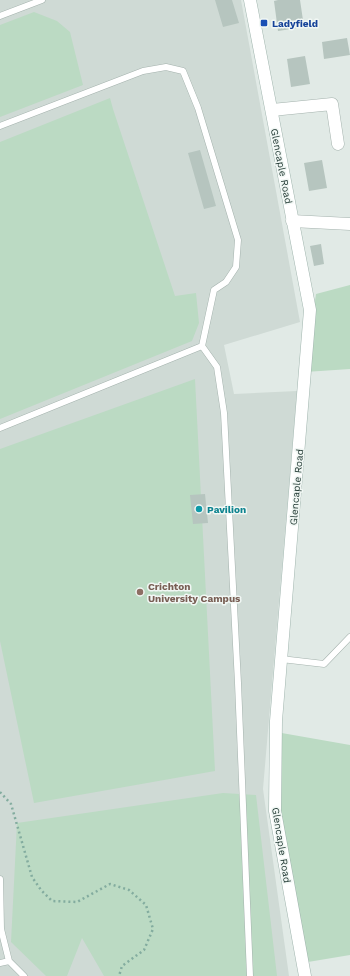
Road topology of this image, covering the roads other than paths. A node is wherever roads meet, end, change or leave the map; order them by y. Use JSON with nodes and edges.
{"nodes":[{"id":1,"x":42,"y":0,"type":"edge"},
{"id":2,"x":250,"y":0,"type":"edge"},
{"id":3,"x":0,"y":16,"type":"edge"},
{"id":4,"x":272,"y":110,"type":"junction"},
{"id":5,"x":0,"y":126,"type":"edge"},
{"id":6,"x":338,"y":144,"type":"dead end"},
{"id":7,"x":292,"y":221,"type":"junction"},
{"id":8,"x":350,"y":224,"type":"edge"},
{"id":9,"x":202,"y":346,"type":"junction"},
{"id":10,"x":0,"y":428,"type":"edge"},
{"id":11,"x":350,"y":638,"type":"edge"},
{"id":12,"x":281,"y":660,"type":"junction"},
{"id":13,"x":0,"y":879,"type":"edge"},
{"id":14,"x":9,"y":960,"type":"junction"},
{"id":15,"x":0,"y":963,"type":"edge"},
{"id":16,"x":24,"y":976,"type":"edge"},
{"id":17,"x":250,"y":976,"type":"edge"},
{"id":18,"x":305,"y":976,"type":"edge"}],
"edges":[{"from":1,"to":3,"type":"lane"},
{"from":2,"to":4,"type":"main road","name":"Glencaple Road"},
{"from":4,"to":6,"type":"main road"},
{"from":4,"to":7,"type":"main road","name":"Glencaple Road"},
{"from":5,"to":9,"type":"lane"},
{"from":7,"to":8,"type":"main road"},
{"from":7,"to":12,"type":"main road","name":"Glencaple Road"},
{"from":9,"to":10,"type":"lane"},
{"from":9,"to":17,"type":"lane"},
{"from":11,"to":12,"type":"lane"},
{"from":12,"to":18,"type":"main road","name":"Glencaple Road"},
{"from":13,"to":14,"type":"lane"},
{"from":14,"to":15,"type":"lane"},
{"from":14,"to":16,"type":"lane"}]}
